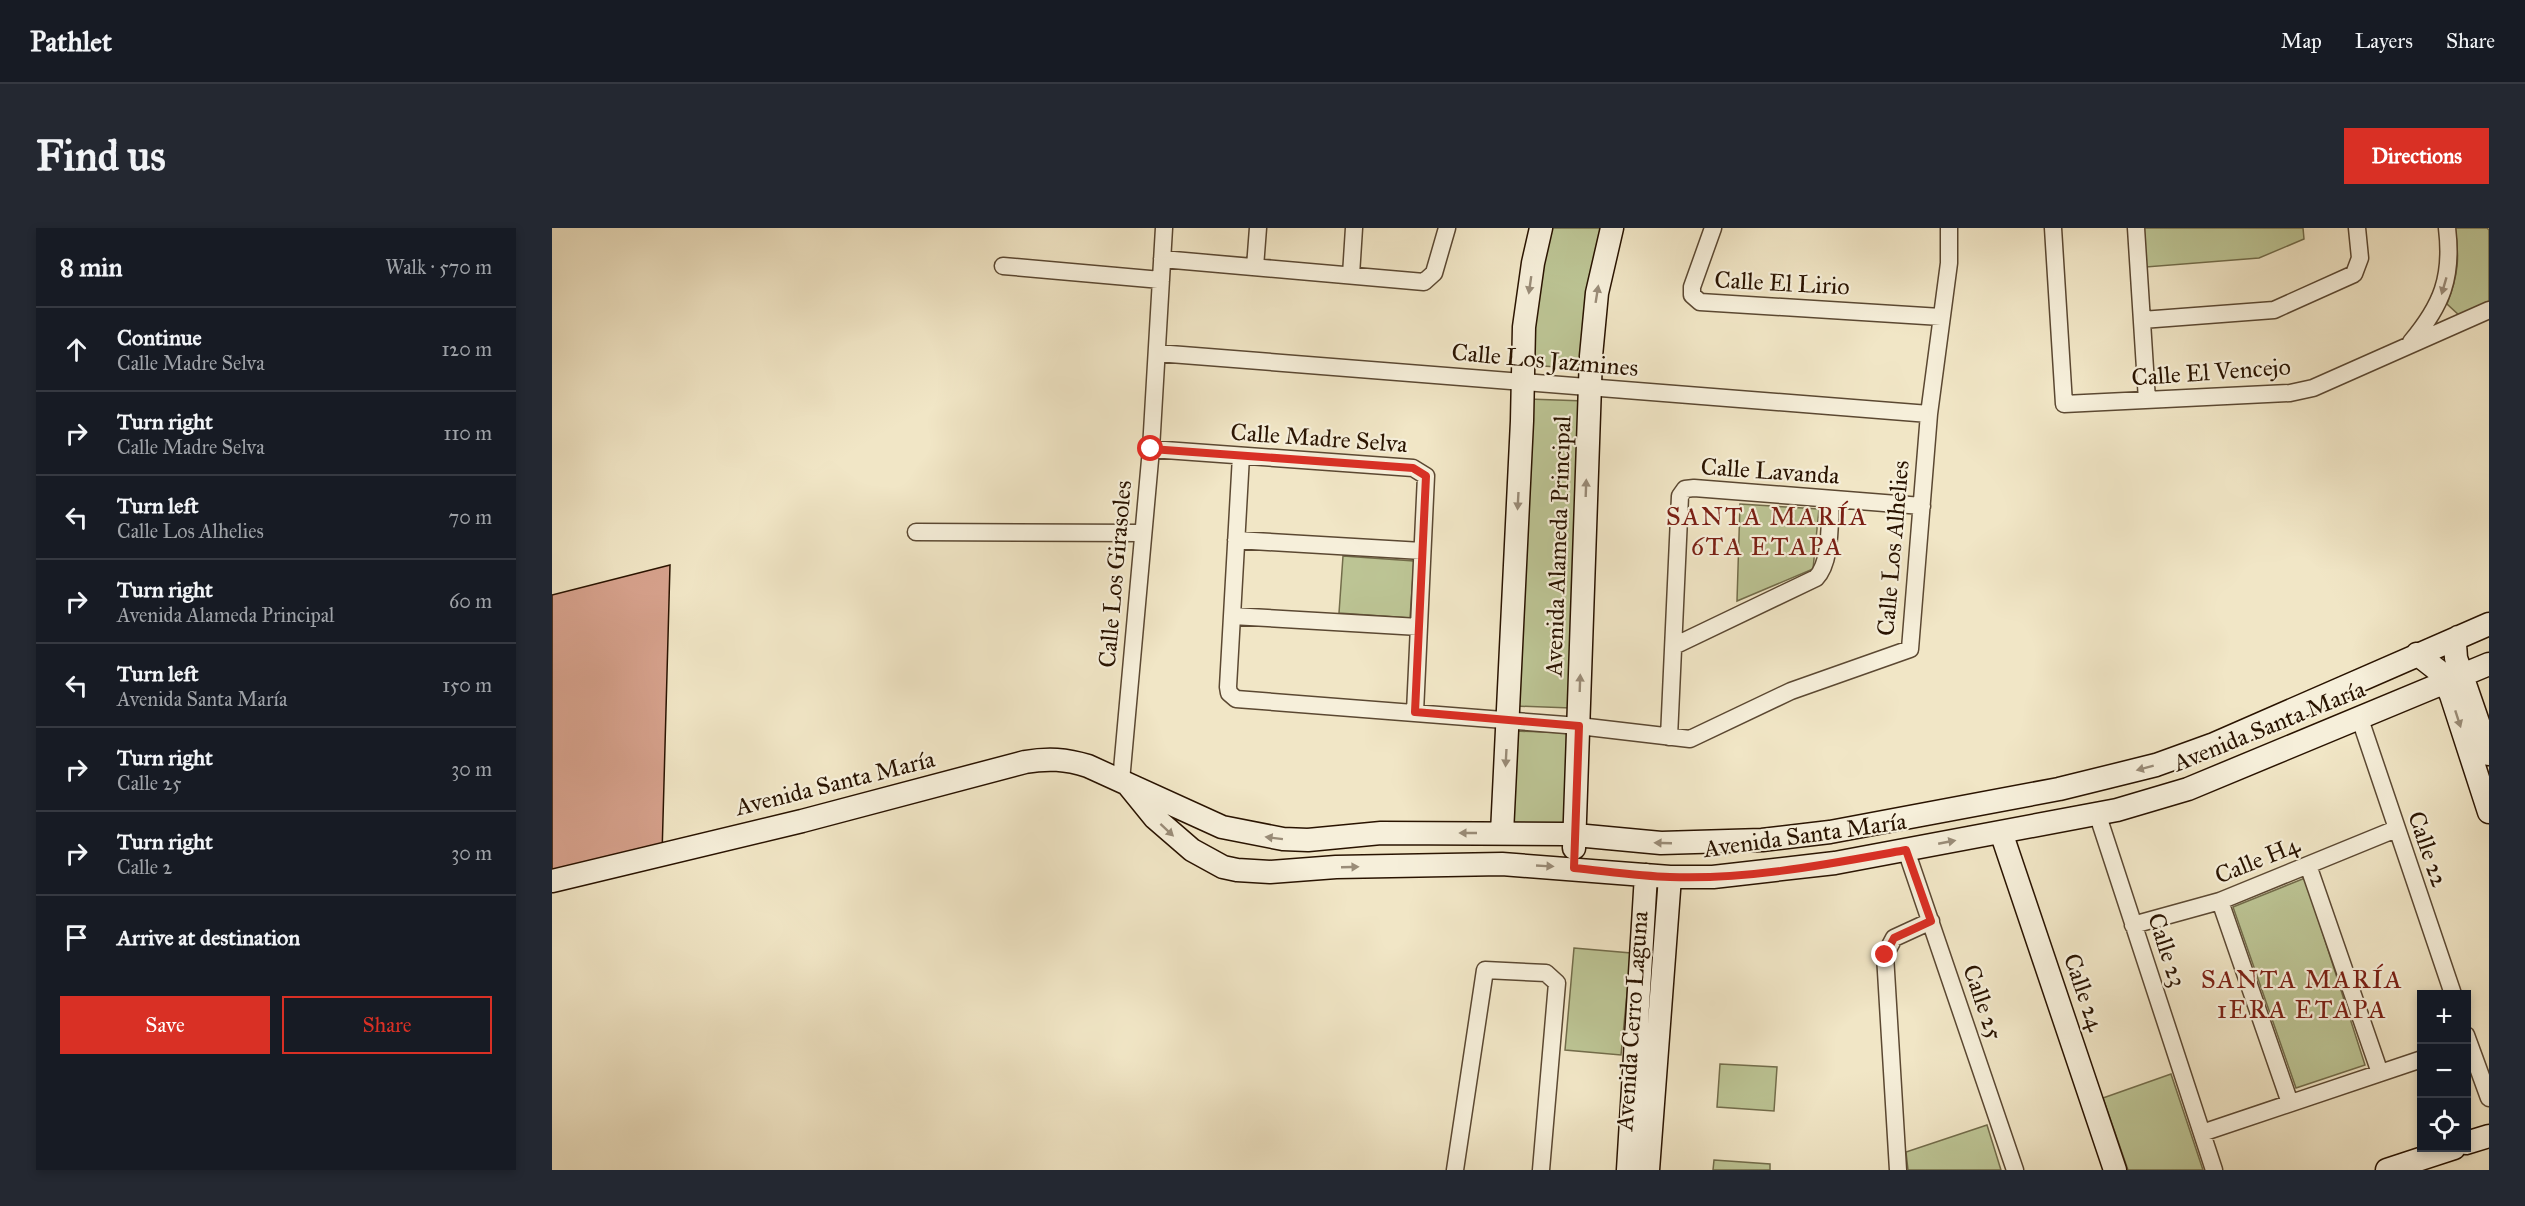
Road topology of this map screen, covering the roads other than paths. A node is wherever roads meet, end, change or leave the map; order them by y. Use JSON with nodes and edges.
{"nodes":[{"id":1,"x":1164,"y":228,"type":"edge"},
{"id":2,"x":1258,"y":228,"type":"edge"},
{"id":3,"x":1354,"y":228,"type":"edge"},
{"id":4,"x":1447,"y":228,"type":"edge"},
{"id":5,"x":1541,"y":228,"type":"edge"},
{"id":6,"x":1612,"y":228,"type":"edge"},
{"id":7,"x":1713,"y":228,"type":"edge"},
{"id":8,"x":1949,"y":228,"type":"edge"},
{"id":9,"x":2053,"y":228,"type":"edge"},
{"id":10,"x":2136,"y":228,"type":"edge"},
{"id":11,"x":2357,"y":228,"type":"edge"},
{"id":12,"x":2447,"y":228,"type":"edge"},
{"id":13,"x":1162,"y":259,"type":"junction"},
{"id":14,"x":1003,"y":266,"type":"dead end"},
{"id":15,"x":1255,"y":267,"type":"junction"},
{"id":16,"x":1351,"y":275,"type":"junction"},
{"id":17,"x":1161,"y":280,"type":"junction"},
{"id":18,"x":2489,"y":310,"type":"edge"},
{"id":19,"x":1941,"y":317,"type":"junction"},
{"id":20,"x":2142,"y":320,"type":"junction"},
{"id":21,"x":2409,"y":345,"type":"junction"},
{"id":22,"x":1157,"y":353,"type":"junction"},
{"id":23,"x":1523,"y":382,"type":"junction"},
{"id":24,"x":1590,"y":387,"type":"junction"},
{"id":25,"x":2147,"y":400,"type":"junction"},
{"id":26,"x":1929,"y":414,"type":"junction"},
{"id":27,"x":1151,"y":449,"type":"junction"},
{"id":28,"x":1241,"y":456,"type":"junction"},
{"id":29,"x":1832,"y":499,"type":"junction"},
{"id":30,"x":1922,"y":506,"type":"junction"},
{"id":31,"x":916,"y":532,"type":"dead end"},
{"id":32,"x":1143,"y":533,"type":"junction"},
{"id":33,"x":1236,"y":540,"type":"junction"},
{"id":34,"x":1422,"y":551,"type":"junction"},
{"id":35,"x":1232,"y":616,"type":"junction"},
{"id":36,"x":2489,"y":624,"type":"edge"},
{"id":37,"x":1419,"y":627,"type":"junction"},
{"id":38,"x":2458,"y":637,"type":"junction"},
{"id":39,"x":1674,"y":646,"type":"junction"},
{"id":40,"x":2417,"y":654,"type":"junction"},
{"id":41,"x":2489,"y":664,"type":"edge"},
{"id":42,"x":2453,"y":679,"type":"junction"},
{"id":43,"x":1415,"y":712,"type":"junction"},
{"id":44,"x":2360,"y":719,"type":"junction"},
{"id":45,"x":1508,"y":720,"type":"junction"},
{"id":46,"x":1579,"y":726,"type":"junction"},
{"id":47,"x":1669,"y":737,"type":"junction"},
{"id":48,"x":2489,"y":754,"type":"edge"},
{"id":49,"x":1125,"y":784,"type":"junction"},
{"id":50,"x":2489,"y":812,"type":"edge"},
{"id":51,"x":2097,"y":813,"type":"junction"},
{"id":52,"x":2396,"y":829,"type":"junction"},
{"id":53,"x":2001,"y":832,"type":"junction"},
{"id":54,"x":1502,"y":833,"type":"junction"},
{"id":55,"x":1575,"y":835,"type":"junction"},
{"id":56,"x":1906,"y":850,"type":"junction"},
{"id":57,"x":2308,"y":865,"type":"junction"},
{"id":58,"x":1574,"y":868,"type":"junction"},
{"id":59,"x":1646,"y":875,"type":"junction"},
{"id":60,"x":1670,"y":877,"type":"junction"},
{"id":61,"x":552,"y":881,"type":"edge"},
{"id":62,"x":2220,"y":901,"type":"junction"},
{"id":63,"x":1931,"y":921,"type":"junction"},
{"id":64,"x":2133,"y":925,"type":"junction"},
{"id":65,"x":2452,"y":990,"type":"edge"},
{"id":66,"x":2468,"y":1044,"type":"edge"},
{"id":67,"x":2417,"y":1060,"type":"edge"},
{"id":68,"x":2380,"y":1073,"type":"junction"},
{"id":69,"x":2489,"y":1098,"type":"edge"},
{"id":70,"x":2290,"y":1104,"type":"junction"},
{"id":71,"x":2202,"y":1133,"type":"junction"},
{"id":72,"x":2489,"y":1136,"type":"edge"},
{"id":73,"x":2471,"y":1141,"type":"edge"},
{"id":74,"x":2442,"y":1152,"type":"edge"},
{"id":75,"x":1455,"y":1170,"type":"edge"},
{"id":76,"x":1540,"y":1170,"type":"edge"},
{"id":77,"x":1628,"y":1170,"type":"edge"},
{"id":78,"x":1648,"y":1170,"type":"edge"},
{"id":79,"x":1898,"y":1170,"type":"edge"},
{"id":80,"x":2014,"y":1170,"type":"edge"},
{"id":81,"x":2115,"y":1170,"type":"edge"},
{"id":82,"x":2214,"y":1170,"type":"edge"},
{"id":83,"x":2387,"y":1170,"type":"edge"}],
"edges":[{"from":1,"to":13,"type":"street","name":"Calle Los Girasoles"},
{"from":2,"to":15,"type":"street"},
{"from":3,"to":16,"type":"street"},
{"from":4,"to":16,"type":"street"},
{"from":5,"to":23,"type":"main road","name":"Avenida Alameda Principal","one_way":true},
{"from":24,"to":6,"type":"main road","name":"Avenida Alameda Principal","one_way":true},
{"from":7,"to":19,"type":"street","name":"Calle El Lirio"},
{"from":8,"to":19,"type":"street","name":"Calle Los Alhelies"},
{"from":9,"to":25,"type":"street","name":"Calle El Vencejo"},
{"from":10,"to":20,"type":"street"},
{"from":11,"to":20,"type":"street"},
{"from":12,"to":21,"type":"street","one_way":true},
{"from":13,"to":15,"type":"street"},
{"from":13,"to":17,"type":"street","name":"Calle Los Girasoles"},
{"from":14,"to":17,"type":"street"},
{"from":15,"to":16,"type":"street"},
{"from":17,"to":22,"type":"street","name":"Calle Los Girasoles"},
{"from":18,"to":21,"type":"street","name":"Calle El Vencejo"},
{"from":19,"to":26,"type":"street","name":"Calle Los Alhelies"},
{"from":20,"to":25,"type":"street"},
{"from":21,"to":25,"type":"street","name":"Calle El Vencejo"},
{"from":22,"to":23,"type":"street","name":"Calle Los Jazmines"},
{"from":22,"to":27,"type":"street","name":"Calle Los Girasoles"},
{"from":23,"to":24,"type":"street","name":"Calle Los Jazmines"},
{"from":23,"to":45,"type":"main road","name":"Avenida Alameda Principal","one_way":true},
{"from":24,"to":26,"type":"street","name":"Calle Los Jazmines"},
{"from":46,"to":24,"type":"main road","name":"Avenida Alameda Principal","one_way":true},
{"from":26,"to":30,"type":"street","name":"Calle Los Alhelies"},
{"from":27,"to":28,"type":"street","name":"Calle Madre Selva"},
{"from":27,"to":32,"type":"street","name":"Calle Los Girasoles"},
{"from":28,"to":33,"type":"street"},
{"from":28,"to":34,"type":"street","name":"Calle Madre Selva"},
{"from":29,"to":30,"type":"street","name":"Calle Lavanda"},
{"from":29,"to":39,"type":"street"},
{"from":29,"to":39,"type":"street","name":"Calle Lavanda"},
{"from":30,"to":47,"type":"street","name":"Calle Los Alhelies"},
{"from":31,"to":32,"type":"street"},
{"from":32,"to":49,"type":"street","name":"Calle Los Girasoles"},
{"from":33,"to":34,"type":"street"},
{"from":33,"to":35,"type":"street"},
{"from":34,"to":37,"type":"street","name":"Calle Madre Selva"},
{"from":35,"to":37,"type":"street"},
{"from":35,"to":43,"type":"street","name":"Calle Los Alhelies"},
{"from":36,"to":38,"type":"main road","name":"Avenida Santa María"},
{"from":37,"to":43,"type":"street","name":"Calle Madre Selva"},
{"from":38,"to":40,"type":"main road","name":"Avenida Santa María"},
{"from":38,"to":42,"type":"main road"},
{"from":39,"to":47,"type":"street","name":"Calle Lavanda"},
{"from":40,"to":42,"type":"main road"},
{"from":40,"to":55,"type":"main road","name":"Avenida Santa María","one_way":true},
{"from":41,"to":42,"type":"main road","name":"Avenida Santa María"},
{"from":42,"to":44,"type":"main road","name":"Avenida Santa María"},
{"from":42,"to":48,"type":"main road"},
{"from":42,"to":50,"type":"main road","one_way":true},
{"from":43,"to":45,"type":"street","name":"Calle Los Alhelies"},
{"from":44,"to":51,"type":"main road","name":"Avenida Santa María"},
{"from":44,"to":52,"type":"street","name":"Calle 22"},
{"from":45,"to":46,"type":"street","name":"Calle Los Alhelies"},
{"from":45,"to":54,"type":"main road","name":"Avenida Alameda Principal","one_way":true},
{"from":46,"to":47,"type":"street","name":"Calle Los Alhelies"},
{"from":46,"to":55,"type":"main road","name":"Avenida Alameda Principal"},
{"from":54,"to":49,"type":"main road","name":"Avenida Santa María","one_way":true},
{"from":49,"to":58,"type":"main road","name":"Avenida Santa María","one_way":true},
{"from":49,"to":61,"type":"main road","name":"Avenida Santa María"},
{"from":51,"to":53,"type":"main road","name":"Avenida Santa María"},
{"from":51,"to":64,"type":"street","name":"Calle 23"},
{"from":52,"to":57,"type":"street","name":"Calle H4"},
{"from":52,"to":65,"type":"street","name":"Calle 22"},
{"from":56,"to":53,"type":"main road","name":"Avenida Santa María","one_way":true},
{"from":53,"to":81,"type":"main road","name":"Calle 24"},
{"from":54,"to":55,"type":"main road","name":"Avenida Santa María"},
{"from":55,"to":58,"type":"main road","name":"Avenida Alameda Principal"},
{"from":56,"to":60,"type":"main road","name":"Avenida Santa María"},
{"from":56,"to":63,"type":"street","name":"Calle 25"},
{"from":57,"to":62,"type":"street","name":"Calle H4"},
{"from":57,"to":68,"type":"street"},
{"from":58,"to":59,"type":"main road","name":"Avenida Santa María"},
{"from":59,"to":60,"type":"main road","name":"Avenida Santa María"},
{"from":59,"to":77,"type":"main road"},
{"from":60,"to":78,"type":"main road","name":"Avenida Cerro Laguna"},
{"from":62,"to":64,"type":"street","name":"Calle H4"},
{"from":62,"to":70,"type":"street"},
{"from":63,"to":79,"type":"street"},
{"from":63,"to":80,"type":"street","name":"Calle 25"},
{"from":64,"to":71,"type":"street","name":"Calle 23"},
{"from":66,"to":69,"type":"street"},
{"from":67,"to":68,"type":"street"},
{"from":68,"to":70,"type":"street"},
{"from":70,"to":71,"type":"street"},
{"from":71,"to":82,"type":"street","name":"Calle 23"},
{"from":72,"to":73,"type":"main road"},
{"from":74,"to":83,"type":"main road"},
{"from":75,"to":76,"type":"street"}]}
